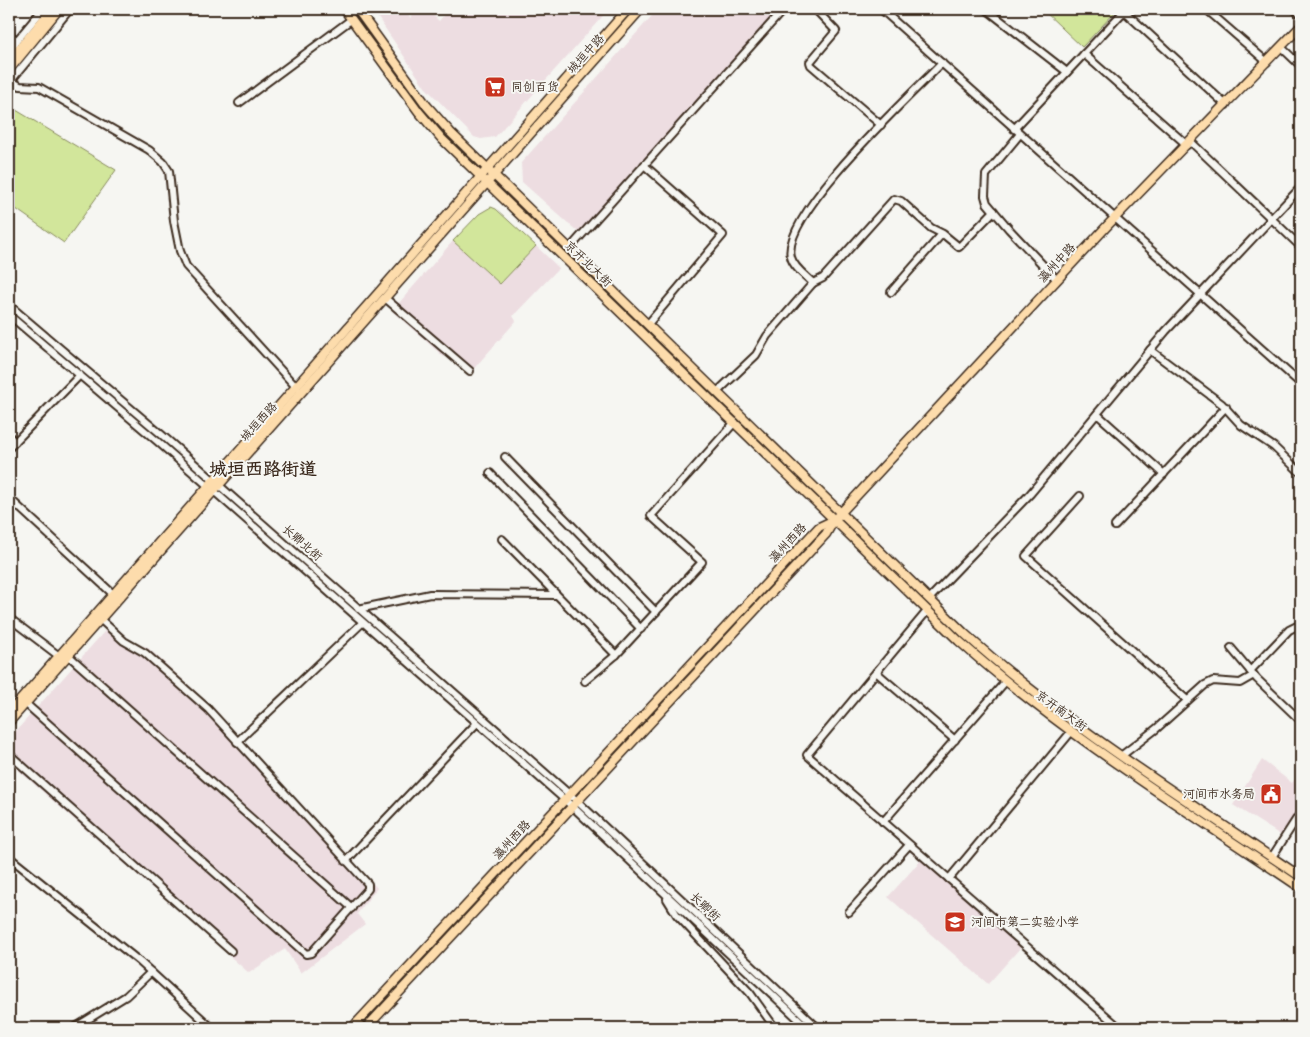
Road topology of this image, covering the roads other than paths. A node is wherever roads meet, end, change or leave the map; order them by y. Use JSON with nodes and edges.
{"nodes":[{"id":1,"x":42,"y":9,"type":"edge"},
{"id":2,"x":52,"y":9,"type":"edge"},
{"id":3,"x":60,"y":9,"type":"edge"},
{"id":4,"x":70,"y":9,"type":"edge"},
{"id":5,"x":344,"y":9,"type":"edge"},
{"id":6,"x":357,"y":9,"type":"edge"},
{"id":7,"x":628,"y":9,"type":"edge"},
{"id":8,"x":641,"y":9,"type":"edge"},
{"id":9,"x":784,"y":9,"type":"edge"},
{"id":10,"x":815,"y":9,"type":"edge"},
{"id":11,"x":881,"y":9,"type":"edge"},
{"id":12,"x":986,"y":9,"type":"edge"},
{"id":13,"x":1206,"y":9,"type":"edge"},
{"id":14,"x":1294,"y":9,"type":"edge"},
{"id":15,"x":1125,"y":10,"type":"edge"},
{"id":16,"x":1301,"y":15,"type":"edge"},
{"id":17,"x":352,"y":19,"type":"junction"},
{"id":18,"x":1301,"y":26,"type":"edge"},
{"id":19,"x":9,"y":34,"type":"edge"},
{"id":20,"x":16,"y":40,"type":"junction"},
{"id":21,"x":1281,"y":47,"type":"junction"},
{"id":22,"x":9,"y":50,"type":"edge"},
{"id":23,"x":1084,"y":54,"type":"junction"},
{"id":24,"x":9,"y":61,"type":"edge"},
{"id":25,"x":1267,"y":62,"type":"junction"},
{"id":26,"x":942,"y":63,"type":"junction"},
{"id":27,"x":1301,"y":66,"type":"edge"},
{"id":28,"x":9,"y":70,"type":"edge"},
{"id":29,"x":1067,"y":72,"type":"junction"},
{"id":30,"x":10,"y":81,"type":"edge"},
{"id":31,"x":239,"y":103,"type":"dead end"},
{"id":32,"x":1226,"y":105,"type":"junction"},
{"id":33,"x":881,"y":125,"type":"junction"},
{"id":34,"x":1014,"y":129,"type":"junction"},
{"id":35,"x":1020,"y":134,"type":"junction"},
{"id":36,"x":1189,"y":143,"type":"junction"},
{"id":37,"x":644,"y":165,"type":"junction"},
{"id":38,"x":491,"y":172,"type":"junction"},
{"id":39,"x":484,"y":180,"type":"junction"},
{"id":40,"x":1301,"y":187,"type":"edge"},
{"id":41,"x":994,"y":211,"type":"junction"},
{"id":42,"x":1114,"y":219,"type":"junction"},
{"id":43,"x":1272,"y":219,"type":"junction"},
{"id":44,"x":942,"y":234,"type":"junction"},
{"id":45,"x":1301,"y":247,"type":"edge"},
{"id":46,"x":570,"y":248,"type":"junction"},
{"id":47,"x":1057,"y":280,"type":"junction"},
{"id":48,"x":814,"y":283,"type":"junction"},
{"id":49,"x":891,"y":292,"type":"dead end"},
{"id":50,"x":1200,"y":295,"type":"junction"},
{"id":51,"x":385,"y":298,"type":"junction"},
{"id":52,"x":9,"y":305,"type":"edge"},
{"id":53,"x":9,"y":315,"type":"edge"},
{"id":54,"x":648,"y":324,"type":"junction"},
{"id":55,"x":1150,"y":350,"type":"junction"},
{"id":56,"x":470,"y":371,"type":"dead end"},
{"id":57,"x":80,"y":375,"type":"junction"},
{"id":58,"x":1301,"y":384,"type":"edge"},
{"id":59,"x":297,"y":388,"type":"junction"},
{"id":60,"x":718,"y":392,"type":"junction"},
{"id":61,"x":1226,"y":408,"type":"junction"},
{"id":62,"x":1097,"y":414,"type":"junction"},
{"id":63,"x":734,"y":422,"type":"junction"},
{"id":64,"x":9,"y":436,"type":"edge"},
{"id":65,"x":15,"y":442,"type":"junction"},
{"id":66,"x":9,"y":448,"type":"edge"},
{"id":67,"x":505,"y":457,"type":"dead end"},
{"id":68,"x":490,"y":473,"type":"dead end"},
{"id":69,"x":1301,"y":473,"type":"edge"},
{"id":70,"x":1164,"y":474,"type":"junction"},
{"id":71,"x":213,"y":486,"type":"junction"},
{"id":72,"x":1080,"y":496,"type":"dead end"},
{"id":73,"x":9,"y":498,"type":"edge"},
{"id":74,"x":841,"y":513,"type":"junction"},
{"id":75,"x":834,"y":520,"type":"junction"},
{"id":76,"x":1115,"y":526,"type":"dead end"},
{"id":77,"x":502,"y":539,"type":"dead end"},
{"id":78,"x":113,"y":594,"type":"junction"},
{"id":79,"x":556,"y":595,"type":"junction"},
{"id":80,"x":929,"y":599,"type":"junction"},
{"id":81,"x":358,"y":608,"type":"junction"},
{"id":82,"x":928,"y":610,"type":"junction"},
{"id":83,"x":656,"y":612,"type":"junction"},
{"id":84,"x":9,"y":618,"type":"edge"},
{"id":85,"x":100,"y":619,"type":"junction"},
{"id":86,"x":362,"y":623,"type":"junction"},
{"id":87,"x":1301,"y":624,"type":"edge"},
{"id":88,"x":641,"y":629,"type":"junction"},
{"id":89,"x":1231,"y":648,"type":"dead end"},
{"id":90,"x":68,"y":655,"type":"junction"},
{"id":91,"x":616,"y":655,"type":"junction"},
{"id":92,"x":59,"y":656,"type":"junction"},
{"id":93,"x":876,"y":672,"type":"junction"},
{"id":94,"x":1252,"y":673,"type":"junction"},
{"id":95,"x":585,"y":681,"type":"dead end"},
{"id":96,"x":1005,"y":682,"type":"junction"},
{"id":97,"x":1187,"y":700,"type":"junction"},
{"id":98,"x":25,"y":703,"type":"junction"},
{"id":99,"x":9,"y":713,"type":"edge"},
{"id":100,"x":1301,"y":721,"type":"edge"},
{"id":101,"x":9,"y":722,"type":"edge"},
{"id":102,"x":477,"y":723,"type":"junction"},
{"id":103,"x":1071,"y":732,"type":"junction"},
{"id":104,"x":954,"y":740,"type":"junction"},
{"id":105,"x":237,"y":742,"type":"junction"},
{"id":106,"x":9,"y":754,"type":"edge"},
{"id":107,"x":1121,"y":756,"type":"junction"},
{"id":108,"x":567,"y":797,"type":"junction"},
{"id":109,"x":575,"y":804,"type":"junction"},
{"id":110,"x":1301,"y":812,"type":"edge"},
{"id":111,"x":883,"y":822,"type":"junction"},
{"id":112,"x":909,"y":845,"type":"junction"},
{"id":113,"x":1272,"y":857,"type":"junction"},
{"id":114,"x":9,"y":858,"type":"edge"},
{"id":115,"x":346,"y":861,"type":"junction"},
{"id":116,"x":1301,"y":877,"type":"edge"},
{"id":117,"x":949,"y":879,"type":"junction"},
{"id":118,"x":1301,"y":888,"type":"edge"},
{"id":119,"x":663,"y":891,"type":"junction"},
{"id":120,"x":352,"y":908,"type":"junction"},
{"id":121,"x":849,"y":912,"type":"dead end"},
{"id":122,"x":231,"y":951,"type":"dead end"},
{"id":123,"x":151,"y":972,"type":"junction"},
{"id":124,"x":74,"y":1028,"type":"edge"},
{"id":125,"x":212,"y":1028,"type":"edge"},
{"id":126,"x":352,"y":1028,"type":"edge"},
{"id":127,"x":366,"y":1028,"type":"edge"},
{"id":128,"x":776,"y":1028,"type":"edge"},
{"id":129,"x":808,"y":1028,"type":"edge"},
{"id":130,"x":818,"y":1028,"type":"edge"},
{"id":131,"x":1120,"y":1028,"type":"edge"}],
"edges":[{"from":1,"to":20,"type":"street"},
{"from":2,"to":24,"type":"main road"},
{"from":3,"to":28,"type":"main road"},
{"from":4,"to":30,"type":"street"},
{"from":5,"to":17,"type":"main road","name":"京开北大街"},
{"from":6,"to":38,"type":"main road","name":"京开北大街"},
{"from":7,"to":38,"type":"main road","name":"城垣中路"},
{"from":8,"to":38,"type":"main road","name":"城垣中路"},
{"from":9,"to":37,"type":"street"},
{"from":10,"to":33,"type":"street"},
{"from":11,"to":26,"type":"street"},
{"from":12,"to":29,"type":"street"},
{"from":13,"to":25,"type":"street"},
{"from":14,"to":16,"type":"street"},
{"from":15,"to":23,"type":"street"},
{"from":15,"to":32,"type":"street"},
{"from":17,"to":31,"type":"street"},
{"from":17,"to":39,"type":"main road","name":"京开北大街"},
{"from":18,"to":21,"type":"main road","name":"瀛州中路"},
{"from":19,"to":20,"type":"street"},
{"from":20,"to":22,"type":"street"},
{"from":21,"to":25,"type":"main road","name":"瀛州中路"},
{"from":21,"to":27,"type":"street"},
{"from":23,"to":29,"type":"street"},
{"from":23,"to":36,"type":"street"},
{"from":25,"to":32,"type":"main road","name":"瀛州中路"},
{"from":26,"to":33,"type":"street"},
{"from":26,"to":34,"type":"street"},
{"from":29,"to":34,"type":"street"},
{"from":30,"to":59,"type":"street"},
{"from":32,"to":36,"type":"main road","name":"瀛州中路"},
{"from":33,"to":48,"type":"street"},
{"from":34,"to":35,"type":"street"},
{"from":35,"to":41,"type":"street"},
{"from":35,"to":42,"type":"street"},
{"from":36,"to":42,"type":"main road","name":"瀛州中路"},
{"from":36,"to":43,"type":"street"},
{"from":37,"to":46,"type":"street"},
{"from":37,"to":54,"type":"street"},
{"from":38,"to":39,"type":"main road","name":"城垣中路"},
{"from":38,"to":46,"type":"main road","name":"京开北大街"},
{"from":39,"to":51,"type":"main road","name":"城垣西路"},
{"from":39,"to":59,"type":"main road","name":"城垣西路"},
{"from":39,"to":63,"type":"main road","name":"京开北大街"},
{"from":40,"to":43,"type":"street"},
{"from":41,"to":44,"type":"street"},
{"from":41,"to":47,"type":"street"},
{"from":42,"to":47,"type":"main road","name":"瀛州中路"},
{"from":42,"to":50,"type":"street"},
{"from":43,"to":45,"type":"street"},
{"from":43,"to":50,"type":"street"},
{"from":44,"to":48,"type":"street"},
{"from":44,"to":49,"type":"street"},
{"from":46,"to":54,"type":"main road","name":"京开北大街"},
{"from":47,"to":74,"type":"main road","name":"瀛州中路"},
{"from":48,"to":60,"type":"street"},
{"from":50,"to":55,"type":"street"},
{"from":50,"to":58,"type":"street"},
{"from":51,"to":56,"type":"street"},
{"from":51,"to":71,"type":"main road","name":"城垣西路"},
{"from":52,"to":71,"type":"street","name":"长卿北街"},
{"from":53,"to":57,"type":"street","name":"长卿北街"},
{"from":54,"to":60,"type":"main road","name":"京开北大街"},
{"from":55,"to":61,"type":"street"},
{"from":55,"to":62,"type":"street"},
{"from":57,"to":65,"type":"street"},
{"from":57,"to":71,"type":"street","name":"长卿北街"},
{"from":59,"to":71,"type":"main road","name":"城垣西路"},
{"from":60,"to":74,"type":"main road","name":"京开北大街"},
{"from":61,"to":69,"type":"street"},
{"from":61,"to":70,"type":"street"},
{"from":62,"to":70,"type":"street"},
{"from":62,"to":80,"type":"street"},
{"from":63,"to":75,"type":"main road","name":"京开北大街"},
{"from":63,"to":83,"type":"street"},
{"from":64,"to":65,"type":"street"},
{"from":65,"to":66,"type":"street"},
{"from":67,"to":83,"type":"street"},
{"from":68,"to":88,"type":"street"},
{"from":70,"to":76,"type":"street"},
{"from":71,"to":78,"type":"main road","name":"城垣西路"},
{"from":71,"to":81,"type":"street","name":"长卿北街"},
{"from":71,"to":85,"type":"main road","name":"城垣西路"},
{"from":71,"to":86,"type":"street","name":"长卿北街"},
{"from":72,"to":97,"type":"street"},
{"from":73,"to":78,"type":"street"},
{"from":74,"to":75,"type":"main road","name":"瀛州中路"},
{"from":74,"to":80,"type":"main road","name":"京开南大街"},
{"from":75,"to":82,"type":"main road","name":"京开南大街"},
{"from":75,"to":108,"type":"main road","name":"瀛州西路"},
{"from":75,"to":109,"type":"main road","name":"瀛州西路"},
{"from":77,"to":79,"type":"street"},
{"from":78,"to":92,"type":"main road","name":"城垣西路"},
{"from":79,"to":81,"type":"street"},
{"from":79,"to":91,"type":"street"},
{"from":80,"to":107,"type":"main road","name":"京开南大街"},
{"from":81,"to":108,"type":"street","name":"长卿北街"},
{"from":82,"to":93,"type":"street"},
{"from":82,"to":96,"type":"main road","name":"京开南大街"},
{"from":83,"to":88,"type":"street"},
{"from":84,"to":92,"type":"street"},
{"from":85,"to":90,"type":"main road","name":"城垣西路"},
{"from":85,"to":105,"type":"street"},
{"from":86,"to":102,"type":"street","name":"长卿北街"},
{"from":86,"to":105,"type":"street"},
{"from":87,"to":94,"type":"street"},
{"from":88,"to":91,"type":"street"},
{"from":89,"to":94,"type":"street"},
{"from":90,"to":98,"type":"main road","name":"城垣西路"},
{"from":90,"to":120,"type":"street"},
{"from":91,"to":95,"type":"street"},
{"from":92,"to":99,"type":"main road","name":"城垣西路"},
{"from":93,"to":104,"type":"street"},
{"from":93,"to":111,"type":"street"},
{"from":94,"to":97,"type":"street"},
{"from":94,"to":100,"type":"street"},
{"from":96,"to":103,"type":"main road","name":"京开南大街"},
{"from":96,"to":104,"type":"street"},
{"from":97,"to":107,"type":"street"},
{"from":98,"to":101,"type":"main road","name":"城垣西路"},
{"from":98,"to":120,"type":"street"},
{"from":102,"to":108,"type":"street","name":"长卿北街"},
{"from":102,"to":115,"type":"street"},
{"from":103,"to":117,"type":"street"},
{"from":103,"to":118,"type":"main road","name":"京开南大街"},
{"from":104,"to":111,"type":"street"},
{"from":105,"to":115,"type":"street"},
{"from":106,"to":122,"type":"street"},
{"from":107,"to":113,"type":"main road","name":"京开南大街"},
{"from":108,"to":109,"type":"street","name":"长卿北街"},
{"from":108,"to":126,"type":"main road","name":"瀛州西路"},
{"from":109,"to":119,"type":"street","name":"长卿街"},
{"from":109,"to":127,"type":"main road","name":"瀛州西路"},
{"from":109,"to":130,"type":"street","name":"长卿街"},
{"from":110,"to":113,"type":"street"},
{"from":111,"to":112,"type":"street"},
{"from":112,"to":117,"type":"street"},
{"from":112,"to":121,"type":"street"},
{"from":113,"to":116,"type":"main road","name":"京开南大街"},
{"from":114,"to":123,"type":"street"},
{"from":115,"to":120,"type":"street"},
{"from":117,"to":131,"type":"street"},
{"from":119,"to":128,"type":"street"},
{"from":119,"to":129,"type":"street","name":"长卿街"},
{"from":123,"to":124,"type":"street"},
{"from":123,"to":125,"type":"street"}]}
